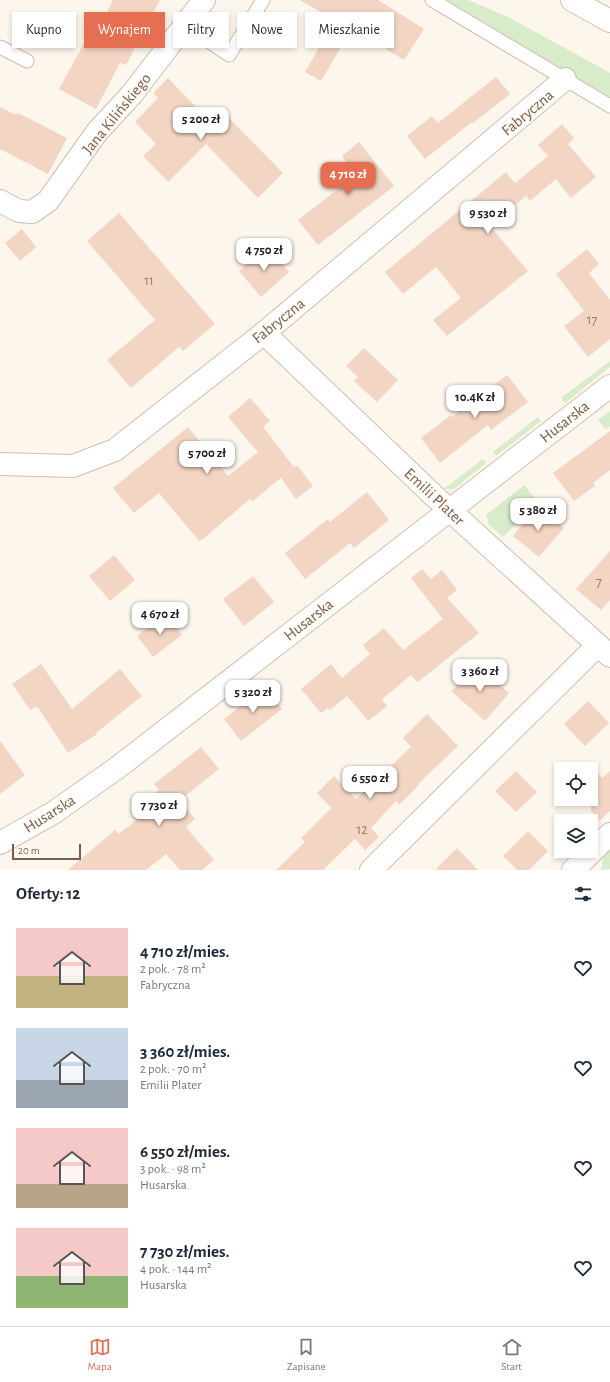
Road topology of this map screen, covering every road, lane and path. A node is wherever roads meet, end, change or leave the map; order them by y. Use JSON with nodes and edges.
{"nodes":[{"id":1,"x":204,"y":0,"type":"edge"},
{"id":2,"x":263,"y":0,"type":"edge"},
{"id":3,"x":432,"y":0,"type":"edge"},
{"id":4,"x":572,"y":0,"type":"edge"},
{"id":5,"x":195,"y":12,"type":"edge"},
{"id":6,"x":610,"y":21,"type":"edge"},
{"id":7,"x":173,"y":41,"type":"edge"},
{"id":8,"x":0,"y":47,"type":"edge"},
{"id":9,"x":220,"y":48,"type":"edge"},
{"id":10,"x":27,"y":62,"type":"dead end"},
{"id":11,"x":565,"y":79,"type":"junction"},
{"id":12,"x":610,"y":106,"type":"edge"},
{"id":13,"x":0,"y":201,"type":"edge"},
{"id":14,"x":264,"y":333,"type":"junction"},
{"id":15,"x":610,"y":386,"type":"edge"},
{"id":16,"x":0,"y":464,"type":"edge"},
{"id":17,"x":449,"y":510,"type":"junction"},
{"id":18,"x":604,"y":650,"type":"edge"},
{"id":19,"x":610,"y":834,"type":"edge"},
{"id":20,"x":0,"y":843,"type":"edge"},
{"id":21,"x":578,"y":868,"type":"edge"},
{"id":22,"x":371,"y":870,"type":"edge"}],
"edges":[{"from":1,"to":5,"type":"street","name":"Jana Kilińskiego"},
{"from":2,"to":9,"type":"lane"},
{"from":3,"to":11,"type":"lane"},
{"from":4,"to":6,"type":"street"},
{"from":7,"to":13,"type":"street","name":"Jana Kilińskiego"},
{"from":8,"to":10,"type":"lane"},
{"from":11,"to":12,"type":"lane"},
{"from":11,"to":14,"type":"street","name":"Fabryczna"},
{"from":14,"to":16,"type":"street","name":"Fabryczna"},
{"from":14,"to":17,"type":"street","name":"Emilii Plater"},
{"from":15,"to":17,"type":"street","name":"Husarska"},
{"from":17,"to":18,"type":"street","name":"Emilii Plater"},
{"from":17,"to":20,"type":"street","name":"Husarska"},
{"from":18,"to":22,"type":"street"},
{"from":19,"to":21,"type":"street"}]}
